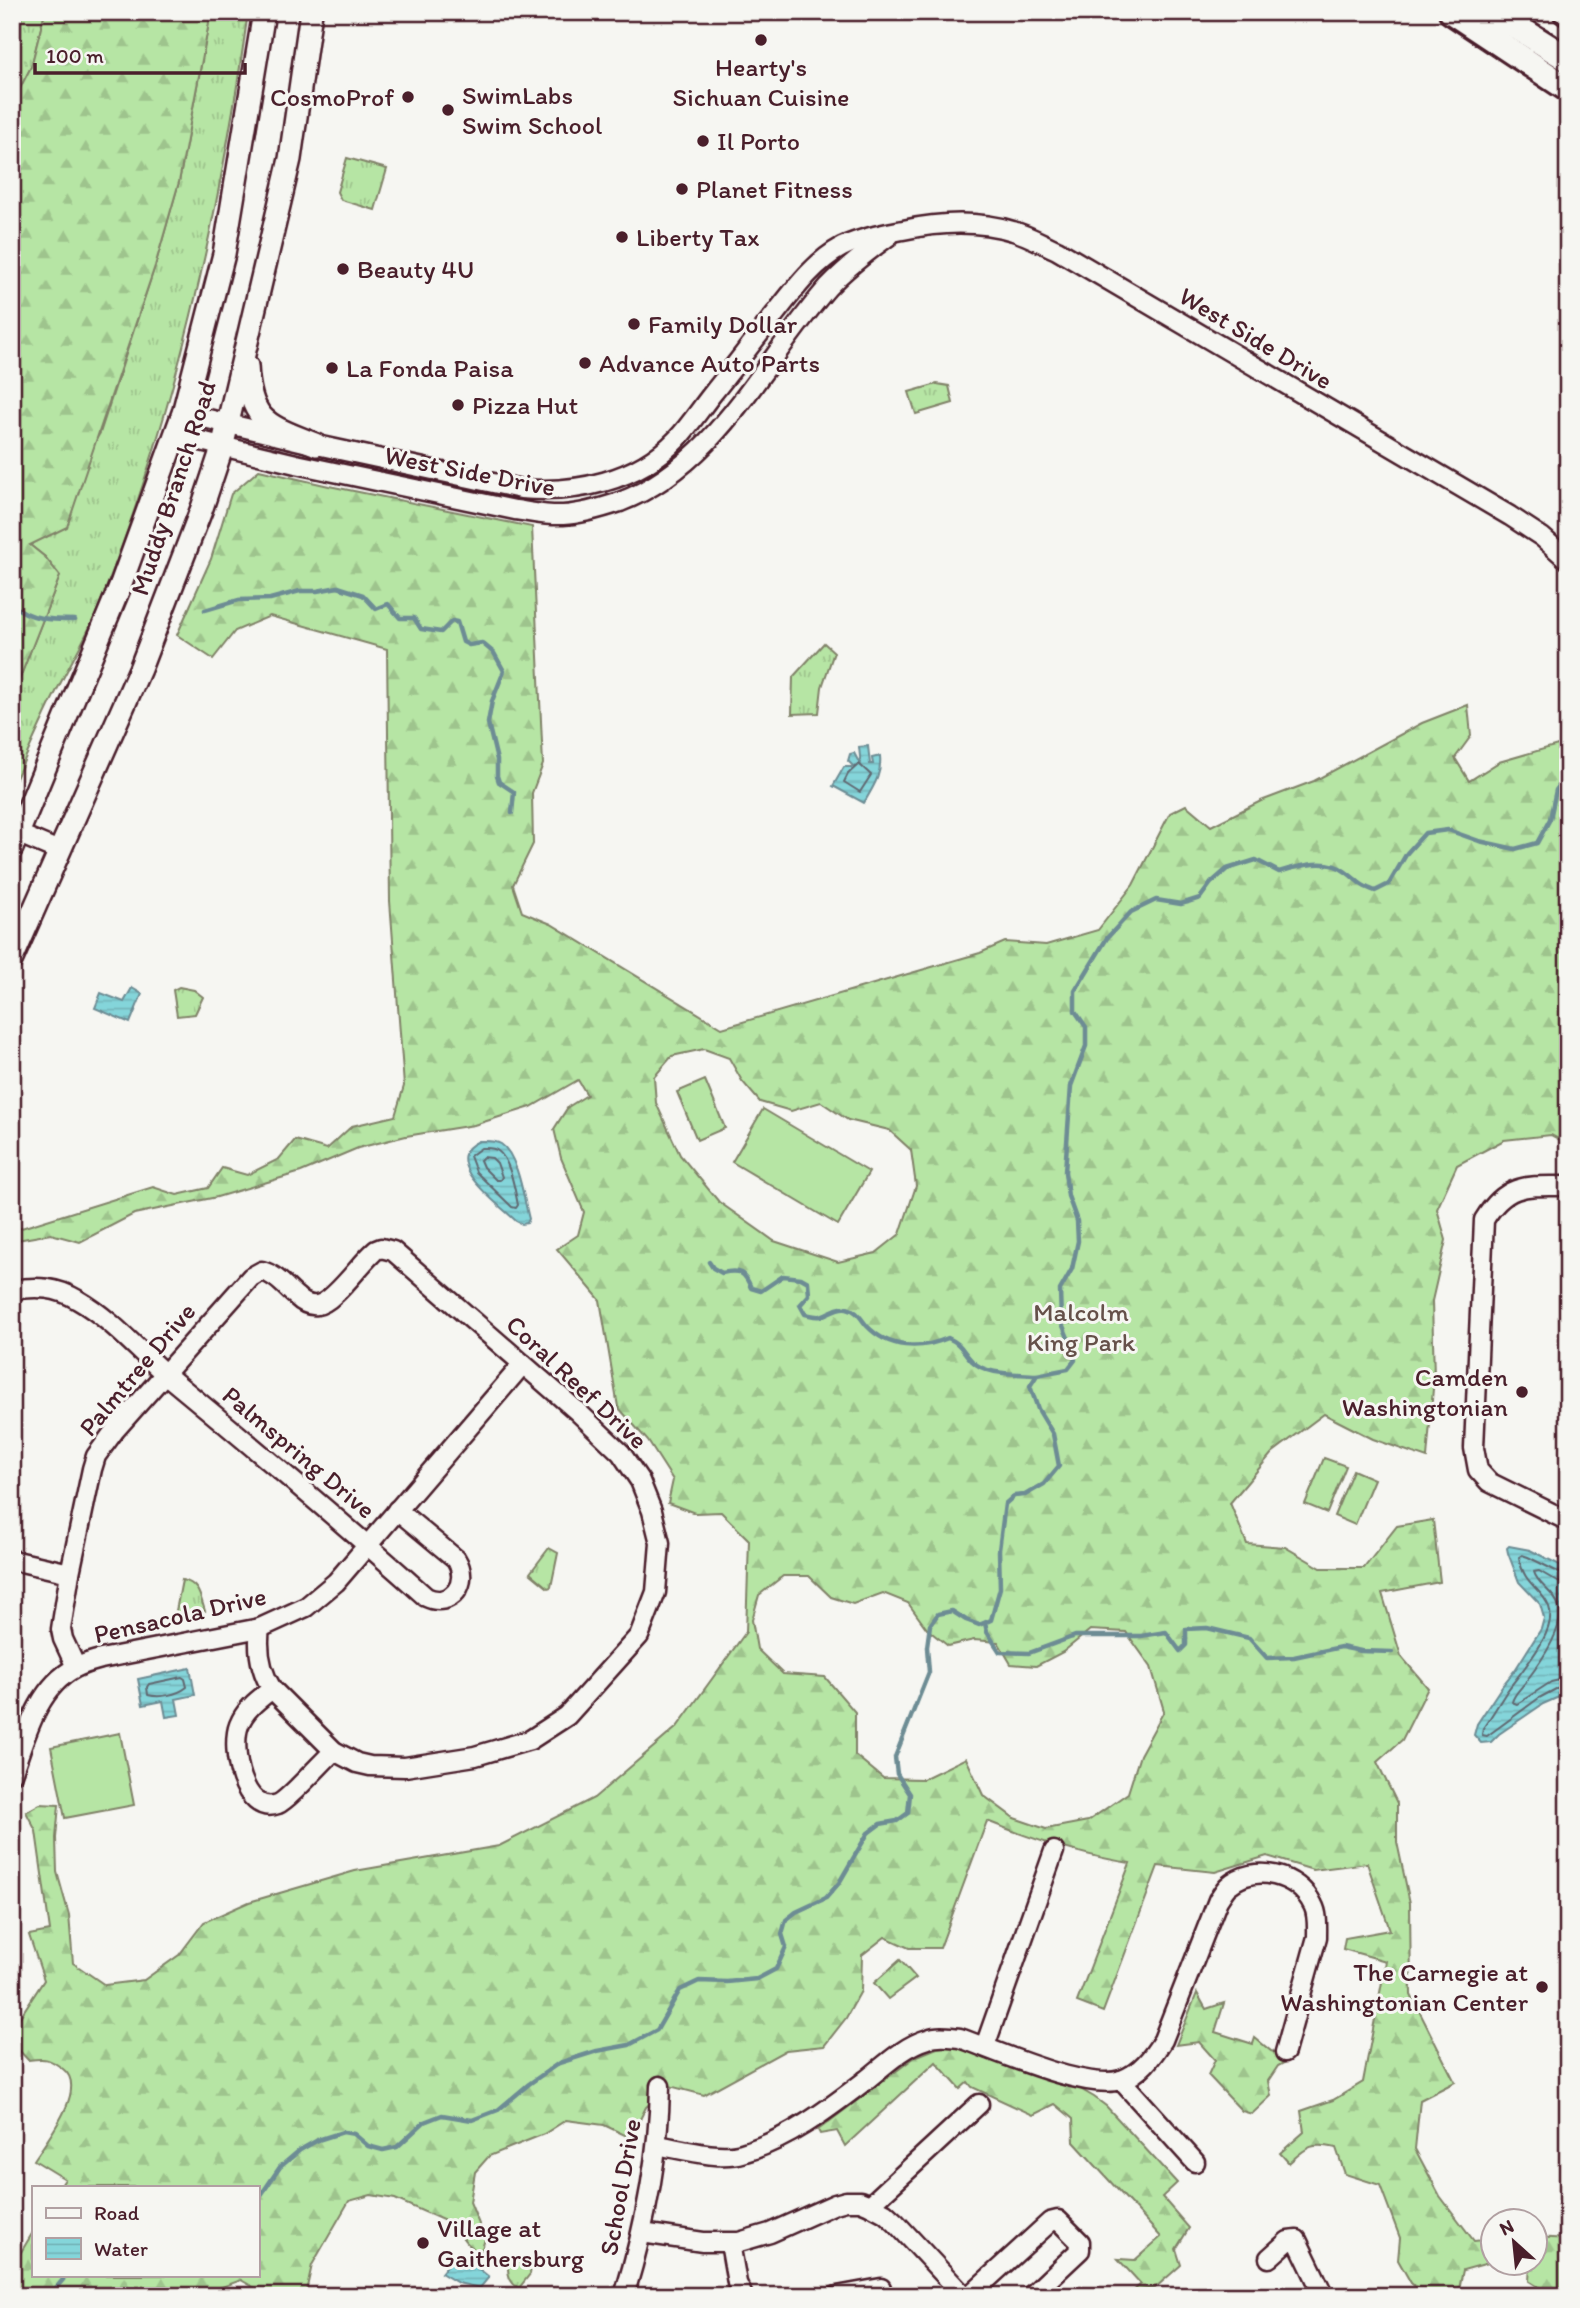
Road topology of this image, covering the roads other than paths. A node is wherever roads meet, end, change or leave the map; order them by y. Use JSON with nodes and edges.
{"nodes":[{"id":1,"x":264,"y":12,"type":"edge"},
{"id":2,"x":311,"y":12,"type":"edge"},
{"id":3,"x":1452,"y":12,"type":"edge"},
{"id":4,"x":1493,"y":12,"type":"edge"},
{"id":5,"x":1568,"y":59,"type":"edge"},
{"id":6,"x":1568,"y":89,"type":"edge"},
{"id":7,"x":895,"y":232,"type":"junction"},
{"id":8,"x":247,"y":350,"type":"junction"},
{"id":9,"x":183,"y":413,"type":"junction"},
{"id":10,"x":229,"y":424,"type":"junction"},
{"id":11,"x":176,"y":435,"type":"junction"},
{"id":12,"x":317,"y":445,"type":"junction"},
{"id":13,"x":222,"y":448,"type":"junction"},
{"id":14,"x":1568,"y":561,"type":"edge"},
{"id":15,"x":14,"y":838,"type":"edge"},
{"id":16,"x":59,"y":851,"type":"junction"},
{"id":17,"x":12,"y":959,"type":"edge"},
{"id":18,"x":1568,"y":1186,"type":"edge"},
{"id":19,"x":381,"y":1248,"type":"joint"},
{"id":20,"x":12,"y":1290,"type":"edge"},
{"id":21,"x":523,"y":1364,"type":"junction"},
{"id":22,"x":165,"y":1374,"type":"junction"},
{"id":23,"x":397,"y":1510,"type":"junction"},
{"id":24,"x":1568,"y":1521,"type":"edge"},
{"id":25,"x":367,"y":1545,"type":"junction"},
{"id":26,"x":12,"y":1560,"type":"edge"},
{"id":27,"x":70,"y":1573,"type":"junction"},
{"id":28,"x":260,"y":1629,"type":"junction"},
{"id":29,"x":76,"y":1667,"type":"junction"},
{"id":30,"x":272,"y":1689,"type":"junction"},
{"id":31,"x":18,"y":1738,"type":"edge"},
{"id":32,"x":334,"y":1751,"type":"junction"},
{"id":33,"x":12,"y":1774,"type":"edge"},
{"id":34,"x":1054,"y":1851,"type":"dead end"},
{"id":35,"x":985,"y":2046,"type":"junction"},
{"id":36,"x":1285,"y":2052,"type":"dead end"},
{"id":37,"x":1121,"y":2080,"type":"junction"},
{"id":38,"x":660,"y":2086,"type":"dead end"},
{"id":39,"x":979,"y":2104,"type":"dead end"},
{"id":40,"x":657,"y":2145,"type":"junction"},
{"id":41,"x":1195,"y":2162,"type":"dead end"},
{"id":42,"x":870,"y":2204,"type":"junction"},
{"id":43,"x":642,"y":2233,"type":"junction"},
{"id":44,"x":730,"y":2243,"type":"junction"},
{"id":45,"x":1269,"y":2258,"type":"dead end"},
{"id":46,"x":881,"y":2288,"type":"dead end"},
{"id":47,"x":624,"y":2296,"type":"edge"},
{"id":48,"x":743,"y":2296,"type":"edge"},
{"id":49,"x":837,"y":2296,"type":"edge"},
{"id":50,"x":966,"y":2296,"type":"edge"},
{"id":51,"x":1031,"y":2296,"type":"edge"},
{"id":52,"x":1324,"y":2296,"type":"edge"}],
"edges":[{"from":1,"to":9,"type":"main road","name":"Muddy Branch Road"},
{"from":2,"to":8,"type":"main road","name":"Muddy Branch Road"},
{"from":3,"to":6,"type":"highway"},
{"from":4,"to":5,"type":"highway"},
{"from":7,"to":12,"type":"street","name":"West Side Drive"},
{"from":7,"to":13,"type":"street","name":"West Side Drive"},
{"from":7,"to":14,"type":"street","name":"West Side Drive"},
{"from":8,"to":10,"type":"main road","name":"Muddy Branch Road"},
{"from":8,"to":12,"type":"main road"},
{"from":9,"to":10,"type":"street","name":"West Side Drive"},
{"from":9,"to":11,"type":"main road","name":"Muddy Branch Road"},
{"from":10,"to":12,"type":"street","name":"West Side Drive"},
{"from":10,"to":13,"type":"main road","name":"Muddy Branch Road"},
{"from":11,"to":13,"type":"street","name":"West Side Drive"},
{"from":11,"to":15,"type":"main road","name":"Muddy Branch Road"},
{"from":13,"to":16,"type":"main road","name":"Muddy Branch Road"},
{"from":15,"to":16,"type":"street"},
{"from":16,"to":17,"type":"main road","name":"Muddy Branch Road"},
{"from":18,"to":24,"type":"street"},
{"from":19,"to":21,"type":"street","name":"Coral Reef Drive"},
{"from":19,"to":22,"type":"street","name":"Palmtree Drive"},
{"from":20,"to":22,"type":"street","name":"Palmspring Drive"},
{"from":21,"to":23,"type":"street","name":"Pensacola Drive"},
{"from":21,"to":32,"type":"street","name":"Coral Reef Drive"},
{"from":22,"to":25,"type":"street","name":"Palmspring Drive"},
{"from":22,"to":27,"type":"street","name":"Palmtree Drive"},
{"from":23,"to":25,"type":"street","name":"Pensacola Drive"},
{"from":23,"to":25,"type":"street","name":"Palmspring Drive"},
{"from":25,"to":28,"type":"street","name":"Pensacola Drive"},
{"from":26,"to":27,"type":"street"},
{"from":27,"to":29,"type":"street","name":"Palmtree Drive"},
{"from":28,"to":29,"type":"street","name":"Pensacola Drive"},
{"from":28,"to":30,"type":"street","name":"Coral Reef Drive"},
{"from":29,"to":31,"type":"street","name":"Pensacola Drive"},
{"from":30,"to":32,"type":"street","name":"Coral Reef Drive"},
{"from":30,"to":32,"type":"street"},
{"from":31,"to":33,"type":"street","name":"Pensacola Drive"},
{"from":34,"to":35,"type":"street"},
{"from":35,"to":37,"type":"street"},
{"from":35,"to":40,"type":"street"},
{"from":36,"to":37,"type":"street"},
{"from":37,"to":41,"type":"street"},
{"from":38,"to":40,"type":"street","name":"School Drive"},
{"from":39,"to":42,"type":"street"},
{"from":40,"to":43,"type":"street","name":"School Drive"},
{"from":42,"to":44,"type":"street"},
{"from":42,"to":50,"type":"street"},
{"from":43,"to":44,"type":"street"},
{"from":43,"to":47,"type":"street","name":"School Drive"},
{"from":44,"to":48,"type":"street"},
{"from":45,"to":52,"type":"street"},
{"from":46,"to":49,"type":"street"},
{"from":50,"to":51,"type":"street"}]}
